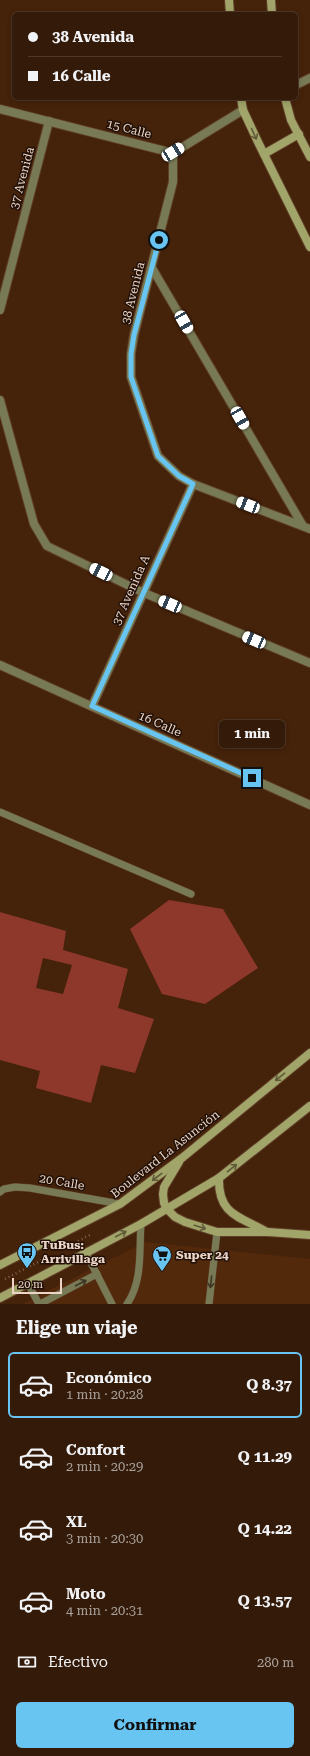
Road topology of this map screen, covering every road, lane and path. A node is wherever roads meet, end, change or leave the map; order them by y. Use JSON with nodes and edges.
{"nodes":[{"id":1,"x":230,"y":0,"type":"edge"},
{"id":2,"x":271,"y":0,"type":"edge"},
{"id":3,"x":230,"y":12,"type":"edge"},
{"id":4,"x":272,"y":12,"type":"edge"},
{"id":5,"x":310,"y":78,"type":"edge"},
{"id":6,"x":298,"y":84,"type":"edge"},
{"id":7,"x":241,"y":100,"type":"edge"},
{"id":8,"x":286,"y":100,"type":"edge"},
{"id":9,"x":0,"y":109,"type":"edge"},
{"id":10,"x":243,"y":110,"type":"junction"},
{"id":11,"x":49,"y":121,"type":"junction"},
{"id":12,"x":299,"y":134,"type":"junction"},
{"id":13,"x":173,"y":152,"type":"junction"},
{"id":14,"x":264,"y":154,"type":"junction"},
{"id":15,"x":310,"y":157,"type":"edge"},
{"id":16,"x":310,"y":247,"type":"edge"},
{"id":17,"x":152,"y":268,"type":"junction"},
{"id":18,"x":0,"y":310,"type":"edge"},
{"id":19,"x":0,"y":400,"type":"edge"},
{"id":20,"x":193,"y":484,"type":"junction"},
{"id":21,"x":307,"y":528,"type":"edge"},
{"id":22,"x":142,"y":592,"type":"junction"},
{"id":23,"x":310,"y":663,"type":"edge"},
{"id":24,"x":0,"y":665,"type":"edge"},
{"id":25,"x":92,"y":706,"type":"junction"},
{"id":26,"x":310,"y":805,"type":"edge"},
{"id":27,"x":0,"y":812,"type":"edge"},
{"id":28,"x":191,"y":894,"type":"dead end"},
{"id":29,"x":310,"y":1053,"type":"edge"},
{"id":30,"x":310,"y":1106,"type":"edge"},
{"id":31,"x":182,"y":1158,"type":"junction"},
{"id":32,"x":219,"y":1178,"type":"junction"},
{"id":33,"x":0,"y":1192,"type":"edge"},
{"id":34,"x":120,"y":1204,"type":"junction"},
{"id":35,"x":166,"y":1209,"type":"junction"},
{"id":36,"x":141,"y":1224,"type":"junction"},
{"id":37,"x":216,"y":1232,"type":"junction"},
{"id":38,"x":268,"y":1232,"type":"junction"},
{"id":39,"x":90,"y":1235,"type":"dead end"},
{"id":40,"x":310,"y":1235,"type":"edge"},
{"id":41,"x":77,"y":1242,"type":"dead end"},
{"id":42,"x":86,"y":1253,"type":"junction"},
{"id":43,"x":44,"y":1259,"type":"dead end"},
{"id":44,"x":0,"y":1265,"type":"edge"},
{"id":45,"x":97,"y":1274,"type":"junction"},
{"id":46,"x":5,"y":1279,"type":"dead end"},
{"id":47,"x":28,"y":1284,"type":"junction"},
{"id":48,"x":0,"y":1298,"type":"edge"},
{"id":49,"x":40,"y":1304,"type":"edge"},
{"id":50,"x":112,"y":1304,"type":"edge"},
{"id":51,"x":127,"y":1304,"type":"edge"},
{"id":52,"x":209,"y":1304,"type":"edge"}],
"edges":[{"from":1,"to":3,"type":"main road"},
{"from":2,"to":4,"type":"main road"},
{"from":5,"to":6,"type":"street"},
{"from":7,"to":10,"type":"main road"},
{"from":8,"to":12,"type":"main road"},
{"from":9,"to":11,"type":"street","name":"15 Calle"},
{"from":10,"to":13,"type":"street"},
{"from":10,"to":14,"type":"main road","one_way":true},
{"from":11,"to":13,"type":"street","name":"15 Calle"},
{"from":11,"to":18,"type":"street","name":"37 Avenida"},
{"from":12,"to":14,"type":"main road"},
{"from":12,"to":15,"type":"main road"},
{"from":13,"to":17,"type":"street","name":"38 Avenida"},
{"from":14,"to":16,"type":"main road"},
{"from":17,"to":20,"type":"street","name":"38 Avenida"},
{"from":17,"to":21,"type":"street"},
{"from":19,"to":22,"type":"street"},
{"from":20,"to":21,"type":"street"},
{"from":20,"to":22,"type":"street","name":"37 Avenida A"},
{"from":22,"to":23,"type":"street"},
{"from":22,"to":25,"type":"street","name":"37 Avenida A"},
{"from":24,"to":25,"type":"street","name":"16 Calle"},
{"from":25,"to":26,"type":"street","name":"16 Calle"},
{"from":27,"to":28,"type":"lane"},
{"from":29,"to":31,"type":"main road","name":"Boulevard La Asunción","one_way":true},
{"from":32,"to":30,"type":"main road","one_way":true},
{"from":31,"to":34,"type":"main road","name":"Boulevard La Asunción","one_way":true},
{"from":31,"to":35,"type":"main road"},
{"from":32,"to":35,"type":"main road"},
{"from":32,"to":38,"type":"main road"},
{"from":33,"to":34,"type":"lane","name":"20 Calle"},
{"from":34,"to":44,"type":"main road","name":"Boulevard La Asunción"},
{"from":35,"to":36,"type":"main road"},
{"from":35,"to":37,"type":"main road","one_way":true},
{"from":42,"to":36,"type":"main road","one_way":true},
{"from":36,"to":51,"type":"lane"},
{"from":37,"to":38,"type":"main road"},
{"from":37,"to":52,"type":"lane","one_way":true},
{"from":38,"to":40,"type":"main road"},
{"from":39,"to":41,"type":"path"},
{"from":42,"to":45,"type":"lane"},
{"from":42,"to":47,"type":"main road"},
{"from":43,"to":46,"type":"path"},
{"from":49,"to":45,"type":"lane","one_way":true},
{"from":45,"to":50,"type":"lane"},
{"from":47,"to":48,"type":"main road"},
{"from":47,"to":49,"type":"lane"}]}
